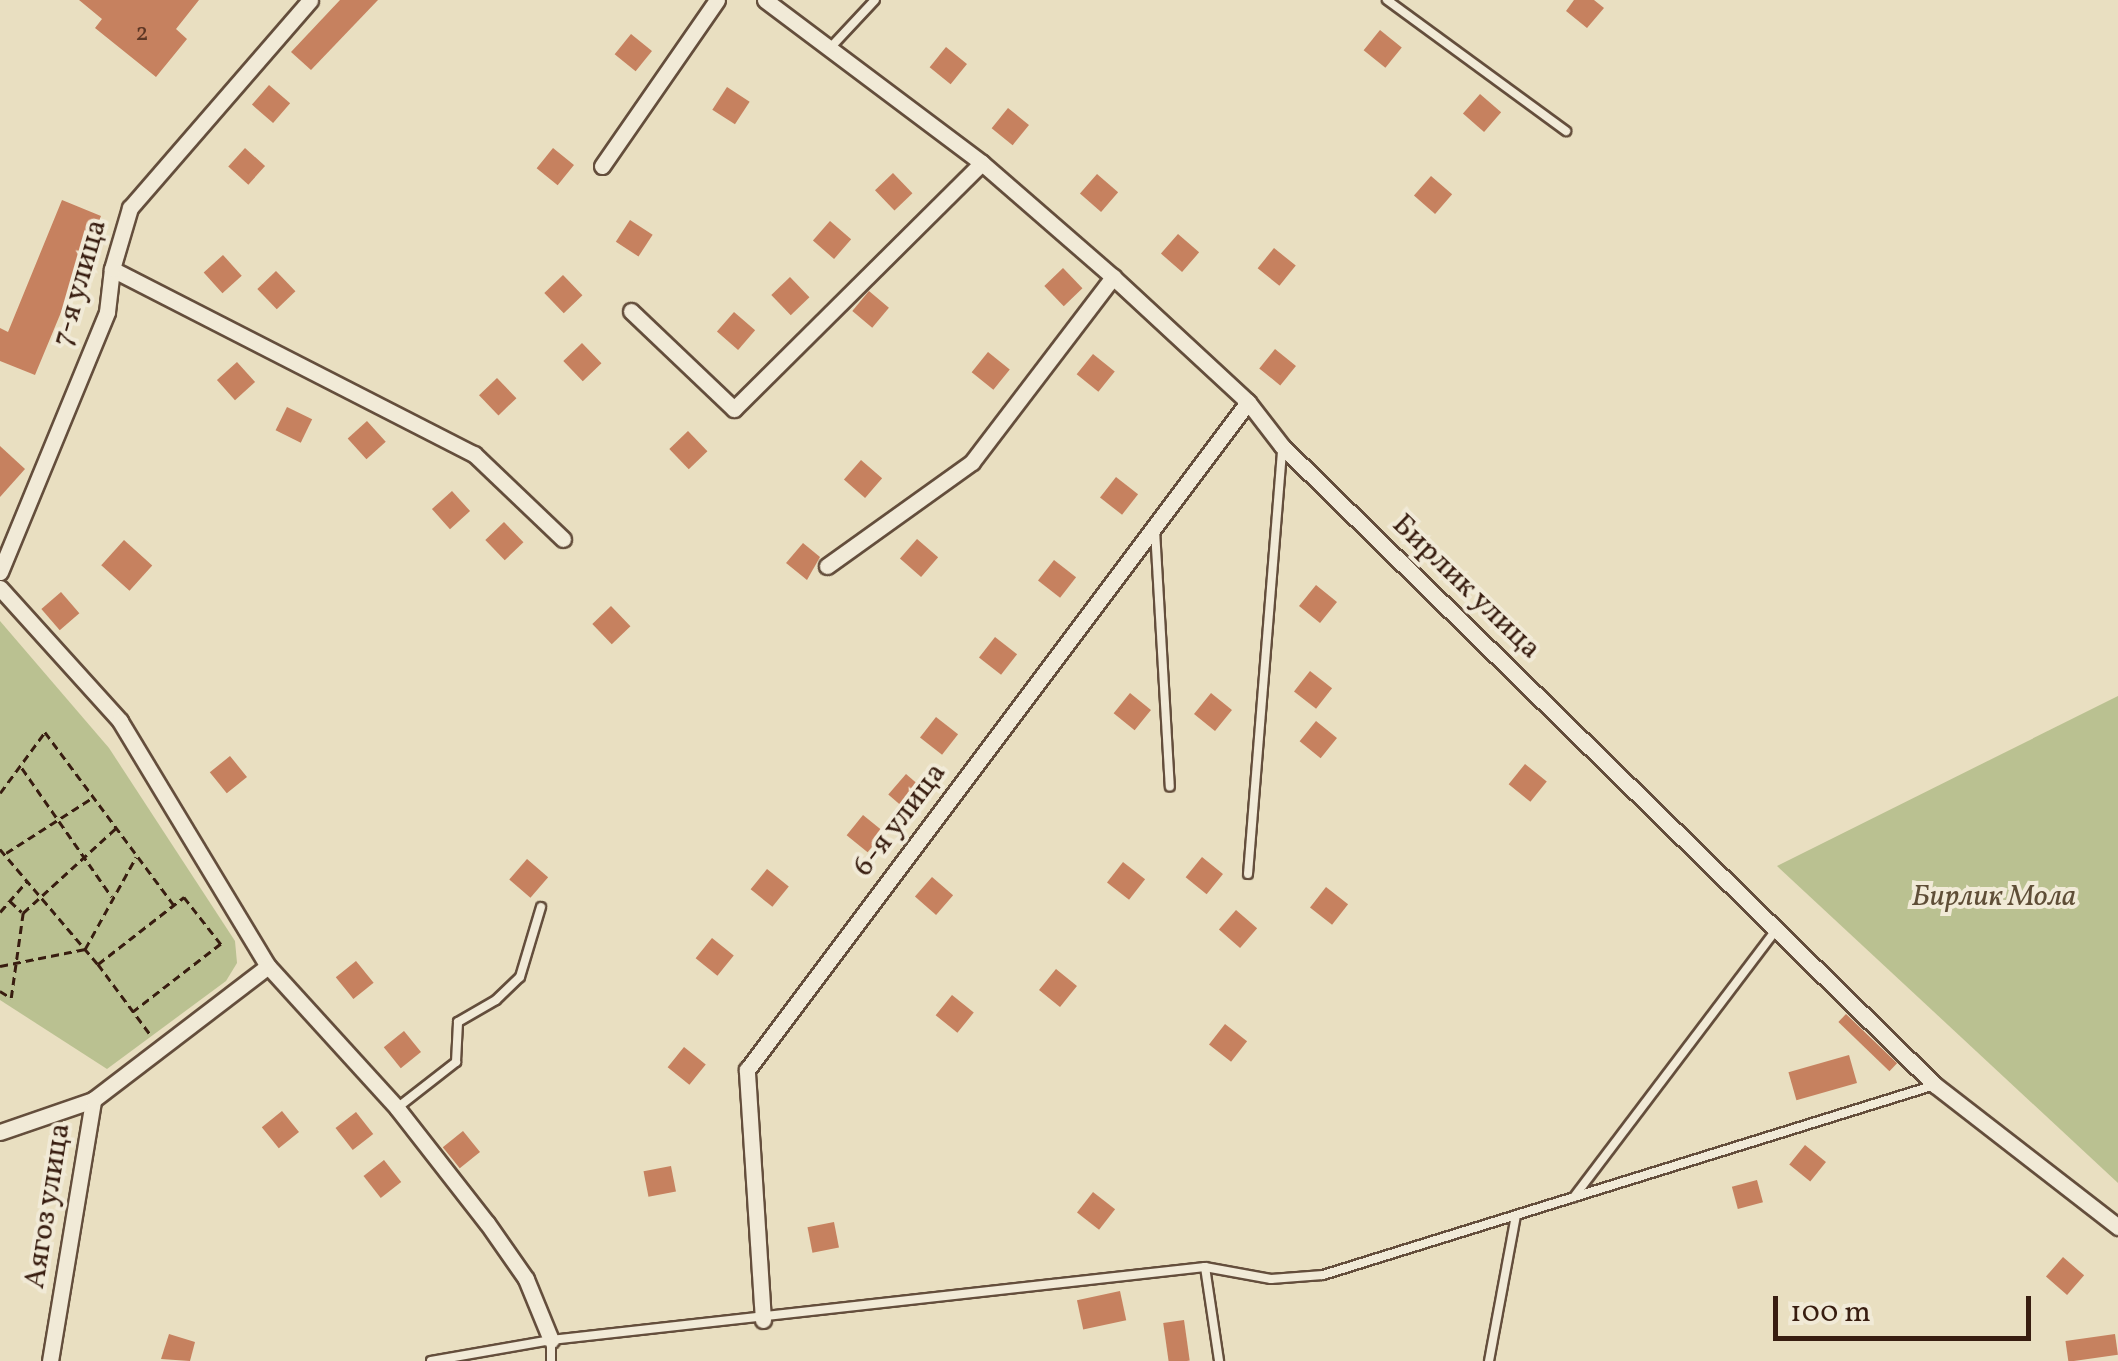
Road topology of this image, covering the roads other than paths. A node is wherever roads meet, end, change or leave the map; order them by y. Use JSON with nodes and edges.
{"nodes":[{"id":1,"x":310,"y":0,"type":"edge"},
{"id":2,"x":717,"y":0,"type":"edge"},
{"id":3,"x":765,"y":0,"type":"edge"},
{"id":4,"x":876,"y":0,"type":"edge"},
{"id":5,"x":1387,"y":0,"type":"edge"},
{"id":6,"x":831,"y":48,"type":"junction"},
{"id":7,"x":1566,"y":131,"type":"dead end"},
{"id":8,"x":982,"y":164,"type":"junction"},
{"id":9,"x":602,"y":166,"type":"dead end"},
{"id":10,"x":112,"y":269,"type":"junction"},
{"id":11,"x":1113,"y":276,"type":"junction"},
{"id":12,"x":630,"y":311,"type":"dead end"},
{"id":13,"x":1248,"y":402,"type":"junction"},
{"id":14,"x":1282,"y":446,"type":"junction"},
{"id":15,"x":1155,"y":526,"type":"junction"},
{"id":16,"x":563,"y":540,"type":"dead end"},
{"id":17,"x":828,"y":566,"type":"dead end"},
{"id":18,"x":0,"y":572,"type":"edge"},
{"id":19,"x":0,"y":588,"type":"edge"},
{"id":20,"x":1170,"y":787,"type":"dead end"},
{"id":21,"x":1248,"y":874,"type":"dead end"},
{"id":22,"x":541,"y":907,"type":"dead end"},
{"id":23,"x":1776,"y":930,"type":"junction"},
{"id":24,"x":268,"y":966,"type":"junction"},
{"id":25,"x":1935,"y":1085,"type":"junction"},
{"id":26,"x":93,"y":1100,"type":"junction"},
{"id":27,"x":397,"y":1108,"type":"junction"},
{"id":28,"x":0,"y":1132,"type":"edge"},
{"id":29,"x":1574,"y":1197,"type":"junction"},
{"id":30,"x":1516,"y":1215,"type":"junction"},
{"id":31,"x":2118,"y":1227,"type":"edge"},
{"id":32,"x":1205,"y":1267,"type":"junction"},
{"id":33,"x":763,"y":1320,"type":"junction"},
{"id":34,"x":551,"y":1340,"type":"junction"},
{"id":35,"x":50,"y":1361,"type":"edge"},
{"id":36,"x":431,"y":1361,"type":"edge"},
{"id":37,"x":551,"y":1361,"type":"edge"},
{"id":38,"x":1220,"y":1361,"type":"edge"},
{"id":39,"x":1489,"y":1361,"type":"edge"}],
"edges":[{"from":1,"to":10,"type":"street","name":"7-я улица"},
{"from":2,"to":9,"type":"street"},
{"from":3,"to":6,"type":"street","name":"Бирлик улица"},
{"from":4,"to":6,"type":"lane"},
{"from":5,"to":7,"type":"lane"},
{"from":6,"to":8,"type":"street","name":"Бирлик улица"},
{"from":8,"to":11,"type":"street","name":"Бирлик улица"},
{"from":8,"to":12,"type":"street"},
{"from":10,"to":16,"type":"street"},
{"from":10,"to":18,"type":"street","name":"7-я улица"},
{"from":11,"to":13,"type":"street","name":"Бирлик улица"},
{"from":11,"to":17,"type":"street"},
{"from":13,"to":14,"type":"street","name":"Бирлик улица"},
{"from":13,"to":15,"type":"street","name":"6-я улица"},
{"from":14,"to":21,"type":"lane"},
{"from":14,"to":23,"type":"street","name":"Бирлик улица"},
{"from":15,"to":20,"type":"lane"},
{"from":15,"to":33,"type":"street","name":"6-я улица"},
{"from":19,"to":24,"type":"street"},
{"from":22,"to":27,"type":"lane"},
{"from":23,"to":25,"type":"street","name":"Бирлик улица"},
{"from":23,"to":29,"type":"lane"},
{"from":24,"to":26,"type":"street","name":"Аягоз улица"},
{"from":24,"to":27,"type":"street"},
{"from":25,"to":29,"type":"lane"},
{"from":25,"to":31,"type":"street","name":"Бирлик улица"},
{"from":26,"to":28,"type":"street"},
{"from":26,"to":35,"type":"street","name":"Аягоз улица"},
{"from":27,"to":34,"type":"street"},
{"from":29,"to":30,"type":"lane"},
{"from":30,"to":32,"type":"lane"},
{"from":30,"to":39,"type":"lane"},
{"from":32,"to":33,"type":"lane"},
{"from":32,"to":38,"type":"lane"},
{"from":33,"to":34,"type":"lane"},
{"from":34,"to":36,"type":"lane"},
{"from":34,"to":37,"type":"lane"}]}
